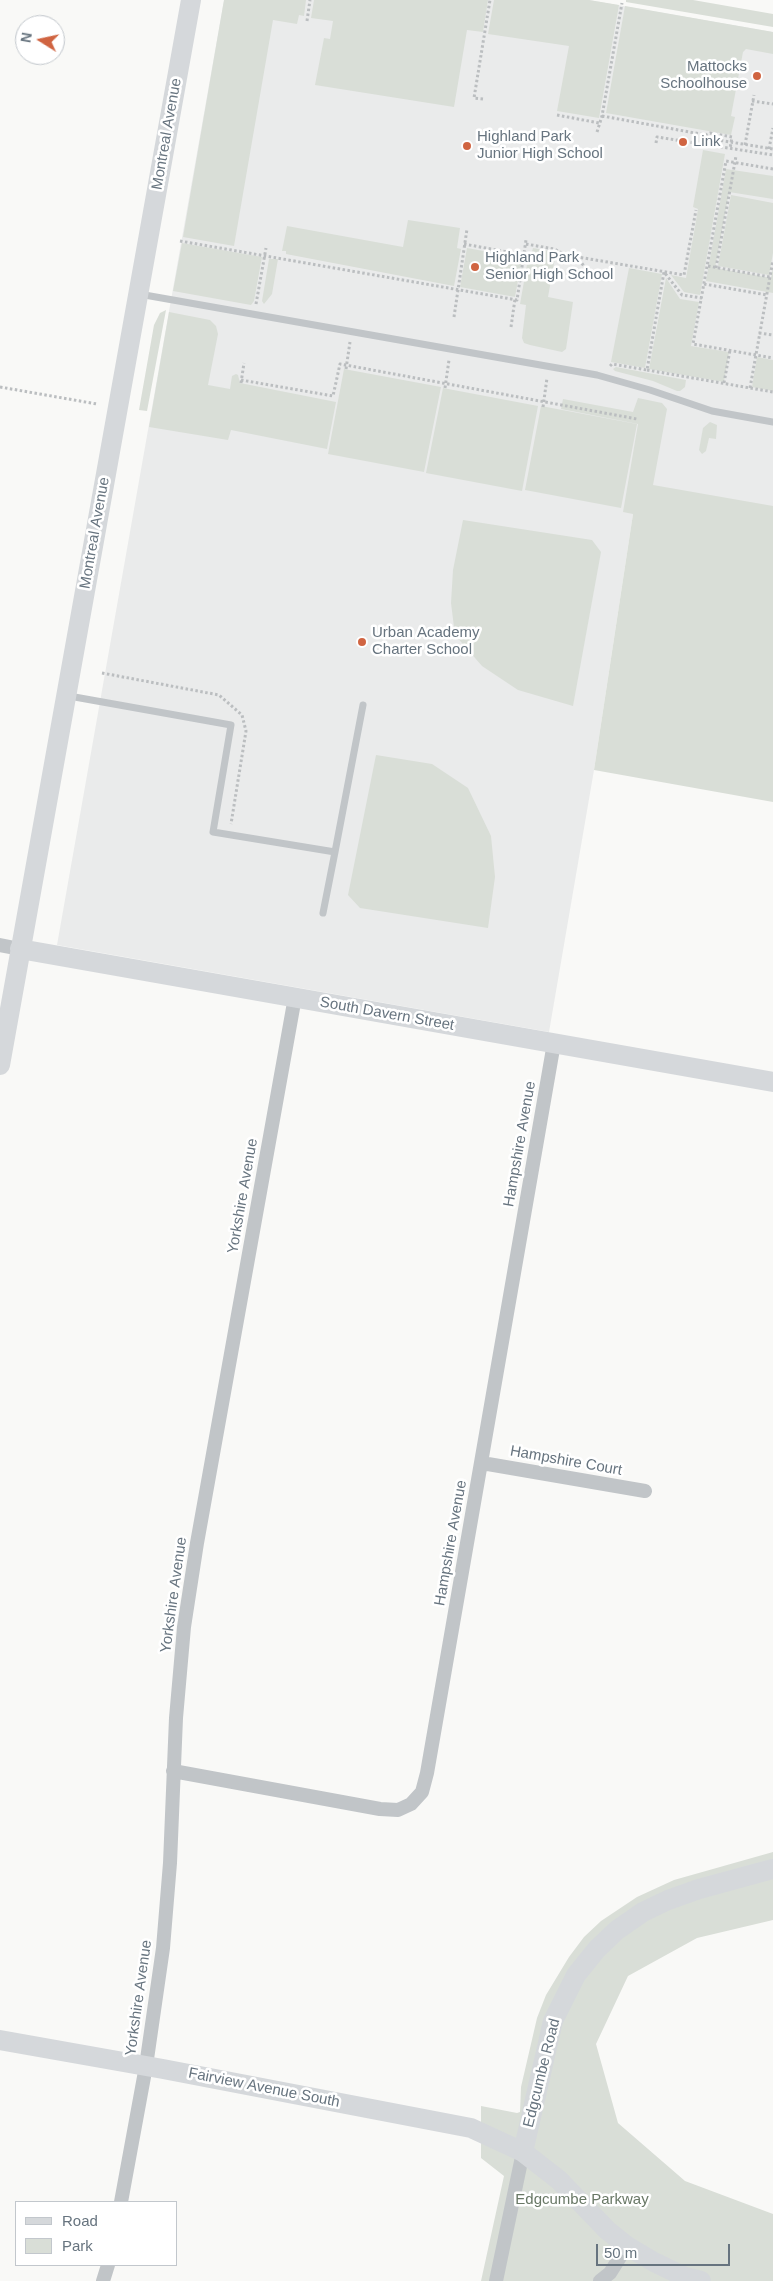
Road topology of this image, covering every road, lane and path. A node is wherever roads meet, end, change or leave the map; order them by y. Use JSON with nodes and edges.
{"nodes":[{"id":1,"x":191,"y":0,"type":"edge"},
{"id":2,"x":310,"y":0,"type":"edge"},
{"id":3,"x":490,"y":0,"type":"edge"},
{"id":4,"x":622,"y":3,"type":"dead end"},
{"id":5,"x":307,"y":21,"type":"dead end"},
{"id":6,"x":754,"y":95,"type":"dead end"},
{"id":7,"x":483,"y":99,"type":"dead end"},
{"id":8,"x":752,"y":101,"type":"junction"},
{"id":9,"x":773,"y":104,"type":"edge"},
{"id":10,"x":557,"y":115,"type":"dead end"},
{"id":11,"x":602,"y":116,"type":"junction"},
{"id":12,"x":599,"y":123,"type":"junction"},
{"id":13,"x":773,"y":128,"type":"edge"},
{"id":14,"x":597,"y":132,"type":"dead end"},
{"id":15,"x":706,"y":137,"type":"junction"},
{"id":16,"x":656,"y":142,"type":"dead end"},
{"id":17,"x":731,"y":142,"type":"junction"},
{"id":18,"x":705,"y":145,"type":"junction"},
{"id":19,"x":745,"y":145,"type":"junction"},
{"id":20,"x":730,"y":149,"type":"junction"},
{"id":21,"x":771,"y":149,"type":"edge"},
{"id":22,"x":773,"y":155,"type":"edge"},
{"id":23,"x":736,"y":156,"type":"dead end"},
{"id":24,"x":735,"y":162,"type":"junction"},
{"id":25,"x":773,"y":169,"type":"edge"},
{"id":26,"x":696,"y":210,"type":"dead end"},
{"id":27,"x":466,"y":229,"type":"dead end"},
{"id":28,"x":180,"y":241,"type":"dead end"},
{"id":29,"x":464,"y":244,"type":"junction"},
{"id":30,"x":266,"y":248,"type":"dead end"},
{"id":31,"x":524,"y":255,"type":"junction"},
{"id":32,"x":566,"y":255,"type":"junction"},
{"id":33,"x":265,"y":256,"type":"junction"},
{"id":34,"x":773,"y":260,"type":"edge"},
{"id":35,"x":708,"y":266,"type":"junction"},
{"id":36,"x":716,"y":268,"type":"junction"},
{"id":37,"x":664,"y":272,"type":"junction"},
{"id":38,"x":589,"y":274,"type":"dead end"},
{"id":39,"x":770,"y":277,"type":"junction"},
{"id":40,"x":704,"y":284,"type":"junction"},
{"id":41,"x":457,"y":290,"type":"junction"},
{"id":42,"x":138,"y":294,"type":"junction"},
{"id":43,"x":766,"y":295,"type":"junction"},
{"id":44,"x":702,"y":298,"type":"junction"},
{"id":45,"x":515,"y":300,"type":"junction"},
{"id":46,"x":254,"y":315,"type":"junction"},
{"id":47,"x":454,"y":317,"type":"dead end"},
{"id":48,"x":510,"y":327,"type":"dead end"},
{"id":49,"x":352,"y":332,"type":"junction"},
{"id":50,"x":760,"y":333,"type":"junction"},
{"id":51,"x":773,"y":335,"type":"edge"},
{"id":52,"x":450,"y":349,"type":"junction"},
{"id":53,"x":730,"y":350,"type":"junction"},
{"id":54,"x":756,"y":355,"type":"junction"},
{"id":55,"x":773,"y":358,"type":"edge"},
{"id":56,"x":244,"y":363,"type":"dead end"},
{"id":57,"x":346,"y":367,"type":"junction"},
{"id":58,"x":549,"y":367,"type":"junction"},
{"id":59,"x":647,"y":370,"type":"junction"},
{"id":60,"x":597,"y":375,"type":"junction"},
{"id":61,"x":445,"y":383,"type":"junction"},
{"id":62,"x":724,"y":384,"type":"junction"},
{"id":63,"x":0,"y":387,"type":"edge"},
{"id":64,"x":445,"y":388,"type":"dead end"},
{"id":65,"x":750,"y":388,"type":"junction"},
{"id":66,"x":773,"y":392,"type":"edge"},
{"id":67,"x":543,"y":401,"type":"junction"},
{"id":68,"x":97,"y":404,"type":"dead end"},
{"id":69,"x":542,"y":407,"type":"dead end"},
{"id":70,"x":637,"y":419,"type":"dead end"},
{"id":71,"x":773,"y":422,"type":"edge"},
{"id":72,"x":66,"y":695,"type":"junction"},
{"id":73,"x":363,"y":705,"type":"dead end"},
{"id":74,"x":335,"y":852,"type":"junction"},
{"id":75,"x":323,"y":913,"type":"dead end"},
{"id":76,"x":0,"y":945,"type":"edge"},
{"id":77,"x":20,"y":949,"type":"junction"},
{"id":78,"x":295,"y":997,"type":"junction"},
{"id":79,"x":554,"y":1043,"type":"junction"},
{"id":80,"x":0,"y":1065,"type":"edge"},
{"id":81,"x":773,"y":1082,"type":"edge"},
{"id":82,"x":482,"y":1463,"type":"junction"},
{"id":83,"x":645,"y":1491,"type":"dead end"},
{"id":84,"x":173,"y":1771,"type":"junction"},
{"id":85,"x":773,"y":1871,"type":"edge"},
{"id":86,"x":0,"y":2040,"type":"edge"},
{"id":87,"x":146,"y":2066,"type":"junction"},
{"id":88,"x":523,"y":2152,"type":"junction"},
{"id":89,"x":121,"y":2201,"type":"edge"},
{"id":90,"x":627,"y":2246,"type":"junction"},
{"id":91,"x":108,"y":2266,"type":"edge"},
{"id":92,"x":103,"y":2281,"type":"edge"},
{"id":93,"x":496,"y":2281,"type":"edge"},
{"id":94,"x":600,"y":2281,"type":"edge"},
{"id":95,"x":700,"y":2281,"type":"edge"}],
"edges":[{"from":1,"to":42,"type":"street","name":"Montreal Avenue"},
{"from":2,"to":5,"type":"path"},
{"from":3,"to":7,"type":"path"},
{"from":4,"to":11,"type":"path"},
{"from":6,"to":8,"type":"path"},
{"from":8,"to":9,"type":"path"},
{"from":8,"to":19,"type":"path"},
{"from":10,"to":12,"type":"path"},
{"from":11,"to":12,"type":"path"},
{"from":11,"to":15,"type":"path"},
{"from":12,"to":14,"type":"path"},
{"from":13,"to":21,"type":"path"},
{"from":15,"to":17,"type":"path"},
{"from":15,"to":18,"type":"path"},
{"from":16,"to":18,"type":"path"},
{"from":17,"to":19,"type":"path"},
{"from":17,"to":20,"type":"path"},
{"from":18,"to":20,"type":"path"},
{"from":19,"to":21,"type":"path"},
{"from":20,"to":22,"type":"path"},
{"from":23,"to":24,"type":"path"},
{"from":24,"to":25,"type":"path"},
{"from":24,"to":35,"type":"path"},
{"from":24,"to":36,"type":"path"},
{"from":26,"to":37,"type":"path"},
{"from":27,"to":29,"type":"path"},
{"from":28,"to":33,"type":"path"},
{"from":29,"to":31,"type":"path"},
{"from":29,"to":41,"type":"path"},
{"from":30,"to":33,"type":"path"},
{"from":31,"to":32,"type":"path"},
{"from":31,"to":45,"type":"path"},
{"from":32,"to":37,"type":"path"},
{"from":32,"to":38,"type":"path"},
{"from":33,"to":41,"type":"path"},
{"from":33,"to":46,"type":"path"},
{"from":34,"to":39,"type":"path"},
{"from":35,"to":36,"type":"path"},
{"from":35,"to":40,"type":"path"},
{"from":36,"to":39,"type":"path"},
{"from":37,"to":44,"type":"path"},
{"from":37,"to":59,"type":"path"},
{"from":39,"to":43,"type":"path"},
{"from":40,"to":43,"type":"path"},
{"from":40,"to":44,"type":"path"},
{"from":41,"to":45,"type":"path"},
{"from":41,"to":47,"type":"path"},
{"from":42,"to":46,"type":"lane"},
{"from":42,"to":72,"type":"street","name":"Montreal Avenue"},
{"from":43,"to":50,"type":"path"},
{"from":44,"to":53,"type":"path"},
{"from":45,"to":48,"type":"path"},
{"from":46,"to":49,"type":"lane"},
{"from":49,"to":52,"type":"lane"},
{"from":49,"to":57,"type":"path"},
{"from":50,"to":51,"type":"path"},
{"from":50,"to":54,"type":"path"},
{"from":52,"to":58,"type":"lane"},
{"from":52,"to":61,"type":"path"},
{"from":53,"to":54,"type":"path"},
{"from":53,"to":62,"type":"path"},
{"from":54,"to":55,"type":"path"},
{"from":54,"to":65,"type":"path"},
{"from":56,"to":57,"type":"path"},
{"from":57,"to":61,"type":"path"},
{"from":58,"to":60,"type":"lane"},
{"from":58,"to":67,"type":"path"},
{"from":59,"to":60,"type":"path"},
{"from":59,"to":62,"type":"path"},
{"from":60,"to":71,"type":"lane"},
{"from":61,"to":64,"type":"path"},
{"from":61,"to":67,"type":"path"},
{"from":62,"to":65,"type":"path"},
{"from":63,"to":68,"type":"path"},
{"from":65,"to":66,"type":"path"},
{"from":67,"to":69,"type":"path"},
{"from":67,"to":70,"type":"path"},
{"from":72,"to":74,"type":"lane"},
{"from":72,"to":77,"type":"street","name":"Montreal Avenue"},
{"from":73,"to":74,"type":"lane"},
{"from":74,"to":75,"type":"lane"},
{"from":76,"to":77,"type":"street","name":"South Davern Street"},
{"from":77,"to":78,"type":"street","name":"South Davern Street"},
{"from":77,"to":80,"type":"street","name":"Montreal Avenue"},
{"from":78,"to":79,"type":"street","name":"South Davern Street"},
{"from":78,"to":84,"type":"street","name":"Yorkshire Avenue"},
{"from":79,"to":81,"type":"street","name":"South Davern Street"},
{"from":79,"to":82,"type":"street","name":"Hampshire Avenue"},
{"from":82,"to":83,"type":"street","name":"Hampshire Court"},
{"from":82,"to":84,"type":"street","name":"Hampshire Avenue"},
{"from":84,"to":87,"type":"street","name":"Yorkshire Avenue"},
{"from":85,"to":88,"type":"street","name":"Edgcumbe Road"},
{"from":86,"to":87,"type":"street","name":"Fairview Avenue South"},
{"from":87,"to":88,"type":"street","name":"Fairview Avenue South"},
{"from":87,"to":89,"type":"street","name":"Yorkshire Avenue"},
{"from":88,"to":90,"type":"street"},
{"from":88,"to":93,"type":"street"},
{"from":90,"to":94,"type":"street"},
{"from":90,"to":95,"type":"street"},
{"from":91,"to":92,"type":"street"}]}
